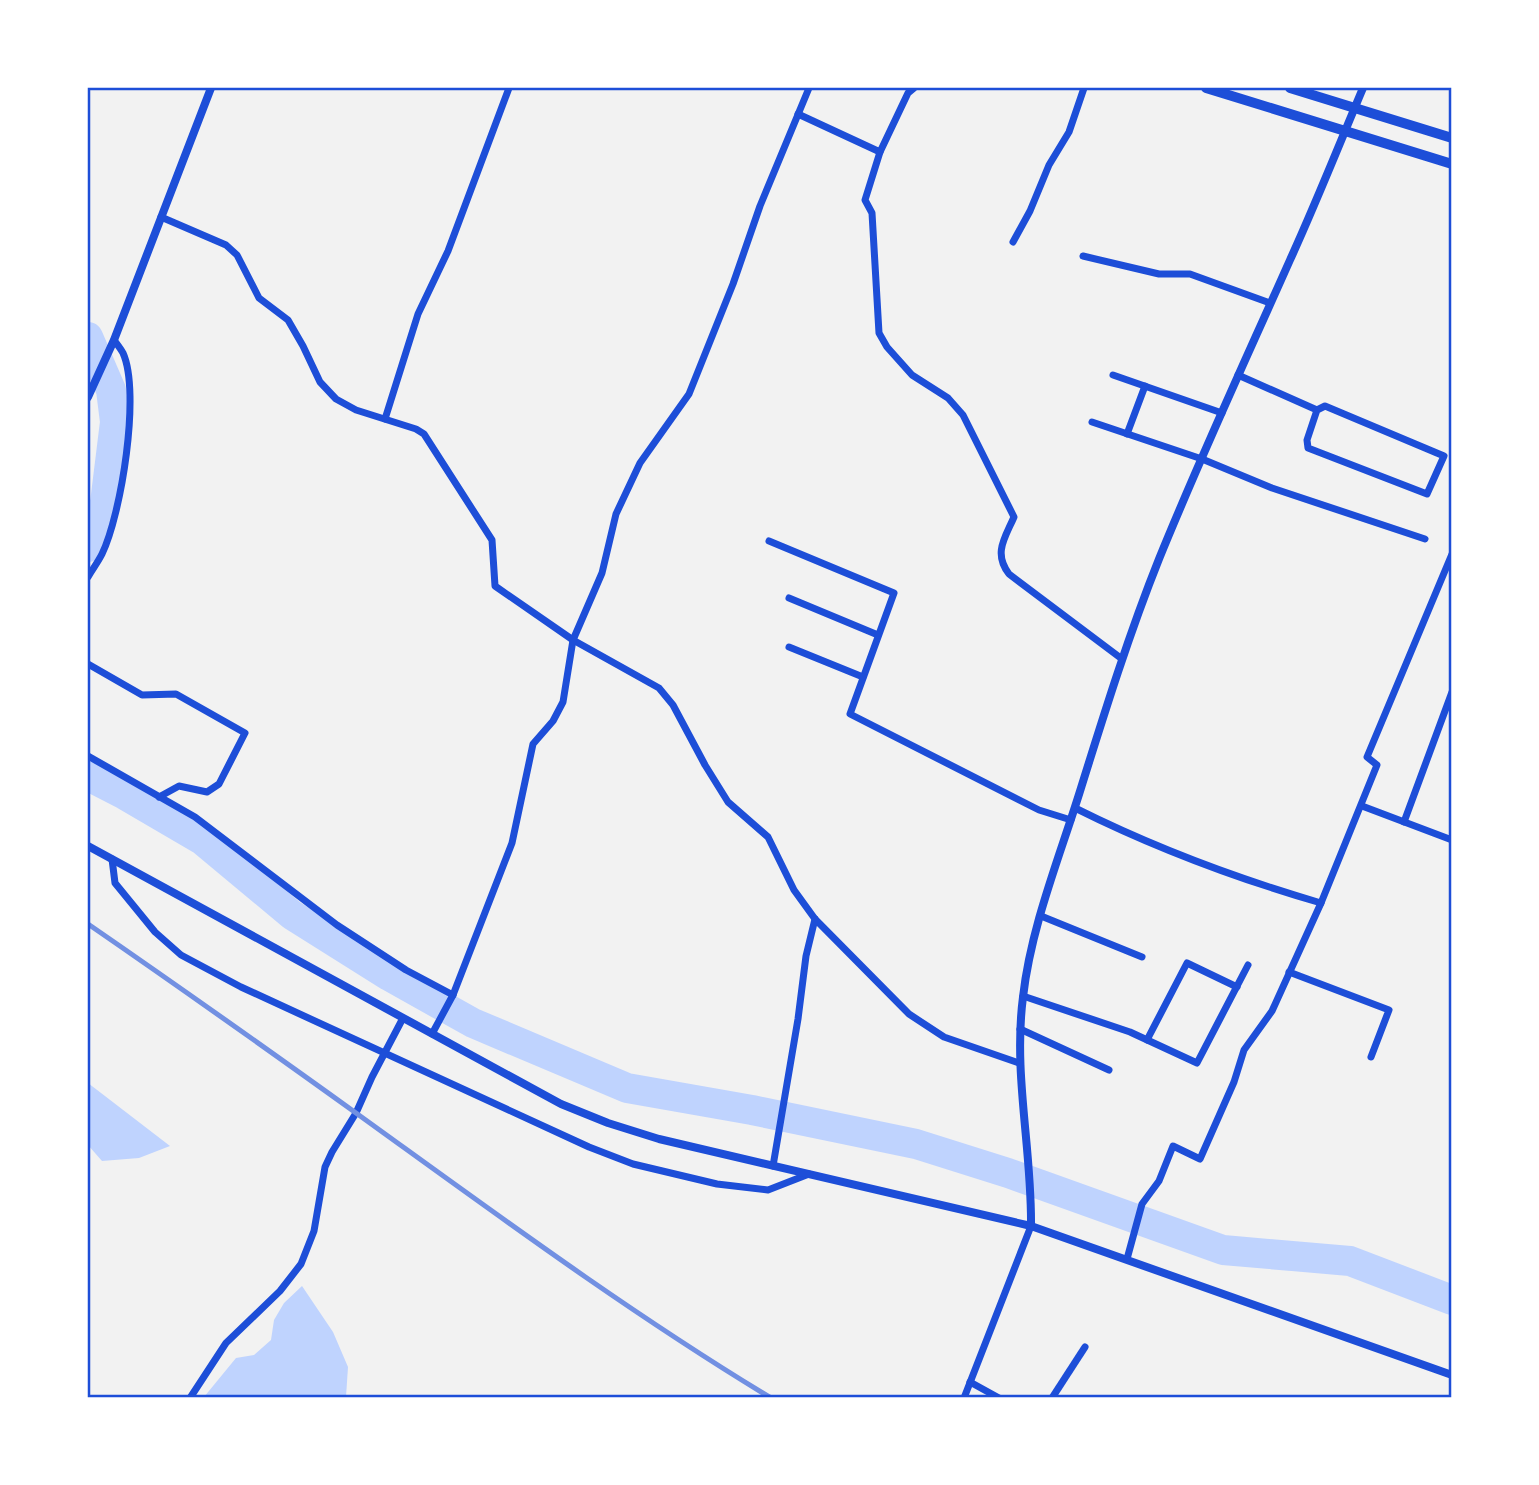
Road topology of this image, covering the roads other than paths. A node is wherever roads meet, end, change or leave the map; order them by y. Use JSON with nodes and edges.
{"nodes":[{"id":1,"x":211,"y":88,"type":"edge"},
{"id":2,"x":509,"y":88,"type":"edge"},
{"id":3,"x":809,"y":88,"type":"edge"},
{"id":4,"x":914,"y":88,"type":"edge"},
{"id":5,"x":1084,"y":88,"type":"edge"},
{"id":6,"x":1206,"y":88,"type":"edge"},
{"id":7,"x":1290,"y":88,"type":"edge"},
{"id":8,"x":1363,"y":88,"type":"edge"},
{"id":9,"x":1354,"y":107,"type":"junction"},
{"id":10,"x":799,"y":114,"type":"junction"},
{"id":11,"x":1345,"y":130,"type":"junction"},
{"id":12,"x":1451,"y":138,"type":"edge"},
{"id":13,"x":880,"y":152,"type":"junction"},
{"id":14,"x":1451,"y":164,"type":"edge"},
{"id":15,"x":161,"y":217,"type":"junction"},
{"id":16,"x":1013,"y":242,"type":"dead end"},
{"id":17,"x":1083,"y":256,"type":"dead end"},
{"id":18,"x":1270,"y":303,"type":"junction"},
{"id":19,"x":111,"y":344,"type":"junction"},
{"id":20,"x":1113,"y":375,"type":"dead end"},
{"id":21,"x":1238,"y":375,"type":"junction"},
{"id":22,"x":1145,"y":386,"type":"junction"},
{"id":23,"x":88,"y":397,"type":"edge"},
{"id":24,"x":1317,"y":410,"type":"junction"},
{"id":25,"x":1222,"y":413,"type":"junction"},
{"id":26,"x":385,"y":419,"type":"junction"},
{"id":27,"x":1092,"y":422,"type":"dead end"},
{"id":28,"x":1127,"y":433,"type":"junction"},
{"id":29,"x":1202,"y":459,"type":"junction"},
{"id":30,"x":1425,"y":539,"type":"dead end"},
{"id":31,"x":769,"y":541,"type":"dead end"},
{"id":32,"x":1451,"y":554,"type":"edge"},
{"id":33,"x":88,"y":577,"type":"edge"},
{"id":34,"x":789,"y":598,"type":"dead end"},
{"id":35,"x":878,"y":635,"type":"junction"},
{"id":36,"x":573,"y":640,"type":"junction"},
{"id":37,"x":789,"y":647,"type":"dead end"},
{"id":38,"x":1122,"y":659,"type":"junction"},
{"id":39,"x":88,"y":664,"type":"edge"},
{"id":40,"x":863,"y":677,"type":"junction"},
{"id":41,"x":1451,"y":692,"type":"edge"},
{"id":42,"x":88,"y":756,"type":"edge"},
{"id":43,"x":159,"y":797,"type":"junction"},
{"id":44,"x":1362,"y":806,"type":"junction"},
{"id":45,"x":1075,"y":808,"type":"junction"},
{"id":46,"x":1071,"y":820,"type":"junction"},
{"id":47,"x":1404,"y":822,"type":"junction"},
{"id":48,"x":1451,"y":840,"type":"edge"},
{"id":49,"x":88,"y":846,"type":"edge"},
{"id":50,"x":112,"y":859,"type":"junction"},
{"id":51,"x":1321,"y":903,"type":"junction"},
{"id":52,"x":1041,"y":916,"type":"junction"},
{"id":53,"x":814,"y":919,"type":"junction"},
{"id":54,"x":1142,"y":957,"type":"dead end"},
{"id":55,"x":1248,"y":965,"type":"dead end"},
{"id":56,"x":1289,"y":972,"type":"junction"},
{"id":57,"x":1237,"y":987,"type":"junction"},
{"id":58,"x":1023,"y":996,"type":"junction"},
{"id":59,"x":452,"y":997,"type":"junction"},
{"id":60,"x":403,"y":1018,"type":"junction"},
{"id":61,"x":1020,"y":1029,"type":"junction"},
{"id":62,"x":432,"y":1034,"type":"junction"},
{"id":63,"x":1147,"y":1040,"type":"junction"},
{"id":64,"x":384,"y":1053,"type":"junction"},
{"id":65,"x":1371,"y":1057,"type":"dead end"},
{"id":66,"x":1019,"y":1063,"type":"junction"},
{"id":67,"x":1109,"y":1070,"type":"dead end"},
{"id":68,"x":773,"y":1166,"type":"junction"},
{"id":69,"x":809,"y":1174,"type":"junction"},
{"id":70,"x":1031,"y":1226,"type":"junction"},
{"id":71,"x":1127,"y":1259,"type":"junction"},
{"id":72,"x":1085,"y":1347,"type":"dead end"},
{"id":73,"x":1451,"y":1375,"type":"edge"},
{"id":74,"x":970,"y":1382,"type":"junction"},
{"id":75,"x":190,"y":1398,"type":"edge"},
{"id":76,"x":964,"y":1398,"type":"edge"},
{"id":77,"x":999,"y":1398,"type":"edge"},
{"id":78,"x":1052,"y":1398,"type":"edge"}],
"edges":[{"from":1,"to":15,"type":"street"},
{"from":2,"to":26,"type":"street"},
{"from":3,"to":10,"type":"street"},
{"from":4,"to":13,"type":"street"},
{"from":5,"to":16,"type":"street"},
{"from":6,"to":11,"type":"main road"},
{"from":7,"to":9,"type":"main road"},
{"from":8,"to":9,"type":"street"},
{"from":9,"to":11,"type":"street"},
{"from":9,"to":12,"type":"main road"},
{"from":10,"to":13,"type":"street"},
{"from":10,"to":36,"type":"street"},
{"from":11,"to":14,"type":"main road"},
{"from":11,"to":18,"type":"street"},
{"from":13,"to":38,"type":"street"},
{"from":15,"to":19,"type":"street"},
{"from":15,"to":26,"type":"street"},
{"from":17,"to":18,"type":"street"},
{"from":18,"to":21,"type":"street"},
{"from":19,"to":23,"type":"street"},
{"from":19,"to":33,"type":"street"},
{"from":20,"to":22,"type":"street"},
{"from":21,"to":24,"type":"street"},
{"from":21,"to":25,"type":"street"},
{"from":22,"to":25,"type":"street"},
{"from":22,"to":28,"type":"street"},
{"from":24,"to":24,"type":"street"},
{"from":25,"to":29,"type":"street"},
{"from":26,"to":36,"type":"street"},
{"from":27,"to":28,"type":"street"},
{"from":28,"to":29,"type":"street"},
{"from":29,"to":30,"type":"street"},
{"from":29,"to":38,"type":"street"},
{"from":31,"to":35,"type":"street"},
{"from":32,"to":44,"type":"street"},
{"from":34,"to":35,"type":"street"},
{"from":35,"to":40,"type":"street"},
{"from":36,"to":53,"type":"street"},
{"from":36,"to":59,"type":"street"},
{"from":37,"to":40,"type":"street"},
{"from":38,"to":45,"type":"street"},
{"from":39,"to":43,"type":"street"},
{"from":40,"to":46,"type":"street"},
{"from":41,"to":47,"type":"street"},
{"from":42,"to":43,"type":"street"},
{"from":43,"to":59,"type":"street"},
{"from":44,"to":47,"type":"street"},
{"from":44,"to":51,"type":"street"},
{"from":45,"to":46,"type":"street"},
{"from":45,"to":51,"type":"street"},
{"from":46,"to":52,"type":"street"},
{"from":47,"to":48,"type":"street"},
{"from":49,"to":50,"type":"street"},
{"from":50,"to":60,"type":"street"},
{"from":50,"to":64,"type":"street"},
{"from":51,"to":56,"type":"street"},
{"from":52,"to":54,"type":"street"},
{"from":52,"to":58,"type":"street"},
{"from":53,"to":66,"type":"street"},
{"from":53,"to":68,"type":"street"},
{"from":55,"to":57,"type":"street"},
{"from":56,"to":65,"type":"street"},
{"from":56,"to":71,"type":"street"},
{"from":57,"to":63,"type":"street"},
{"from":57,"to":63,"type":"street"},
{"from":58,"to":61,"type":"street"},
{"from":58,"to":63,"type":"street"},
{"from":59,"to":62,"type":"street"},
{"from":60,"to":62,"type":"street"},
{"from":60,"to":64,"type":"street"},
{"from":61,"to":66,"type":"street"},
{"from":61,"to":67,"type":"street"},
{"from":62,"to":68,"type":"street"},
{"from":64,"to":69,"type":"street"},
{"from":64,"to":75,"type":"street"},
{"from":66,"to":70,"type":"street"},
{"from":68,"to":69,"type":"street"},
{"from":69,"to":70,"type":"street"},
{"from":70,"to":71,"type":"street"},
{"from":70,"to":74,"type":"street"},
{"from":71,"to":73,"type":"street"},
{"from":72,"to":78,"type":"street"},
{"from":74,"to":76,"type":"street"},
{"from":74,"to":77,"type":"street"}]}
